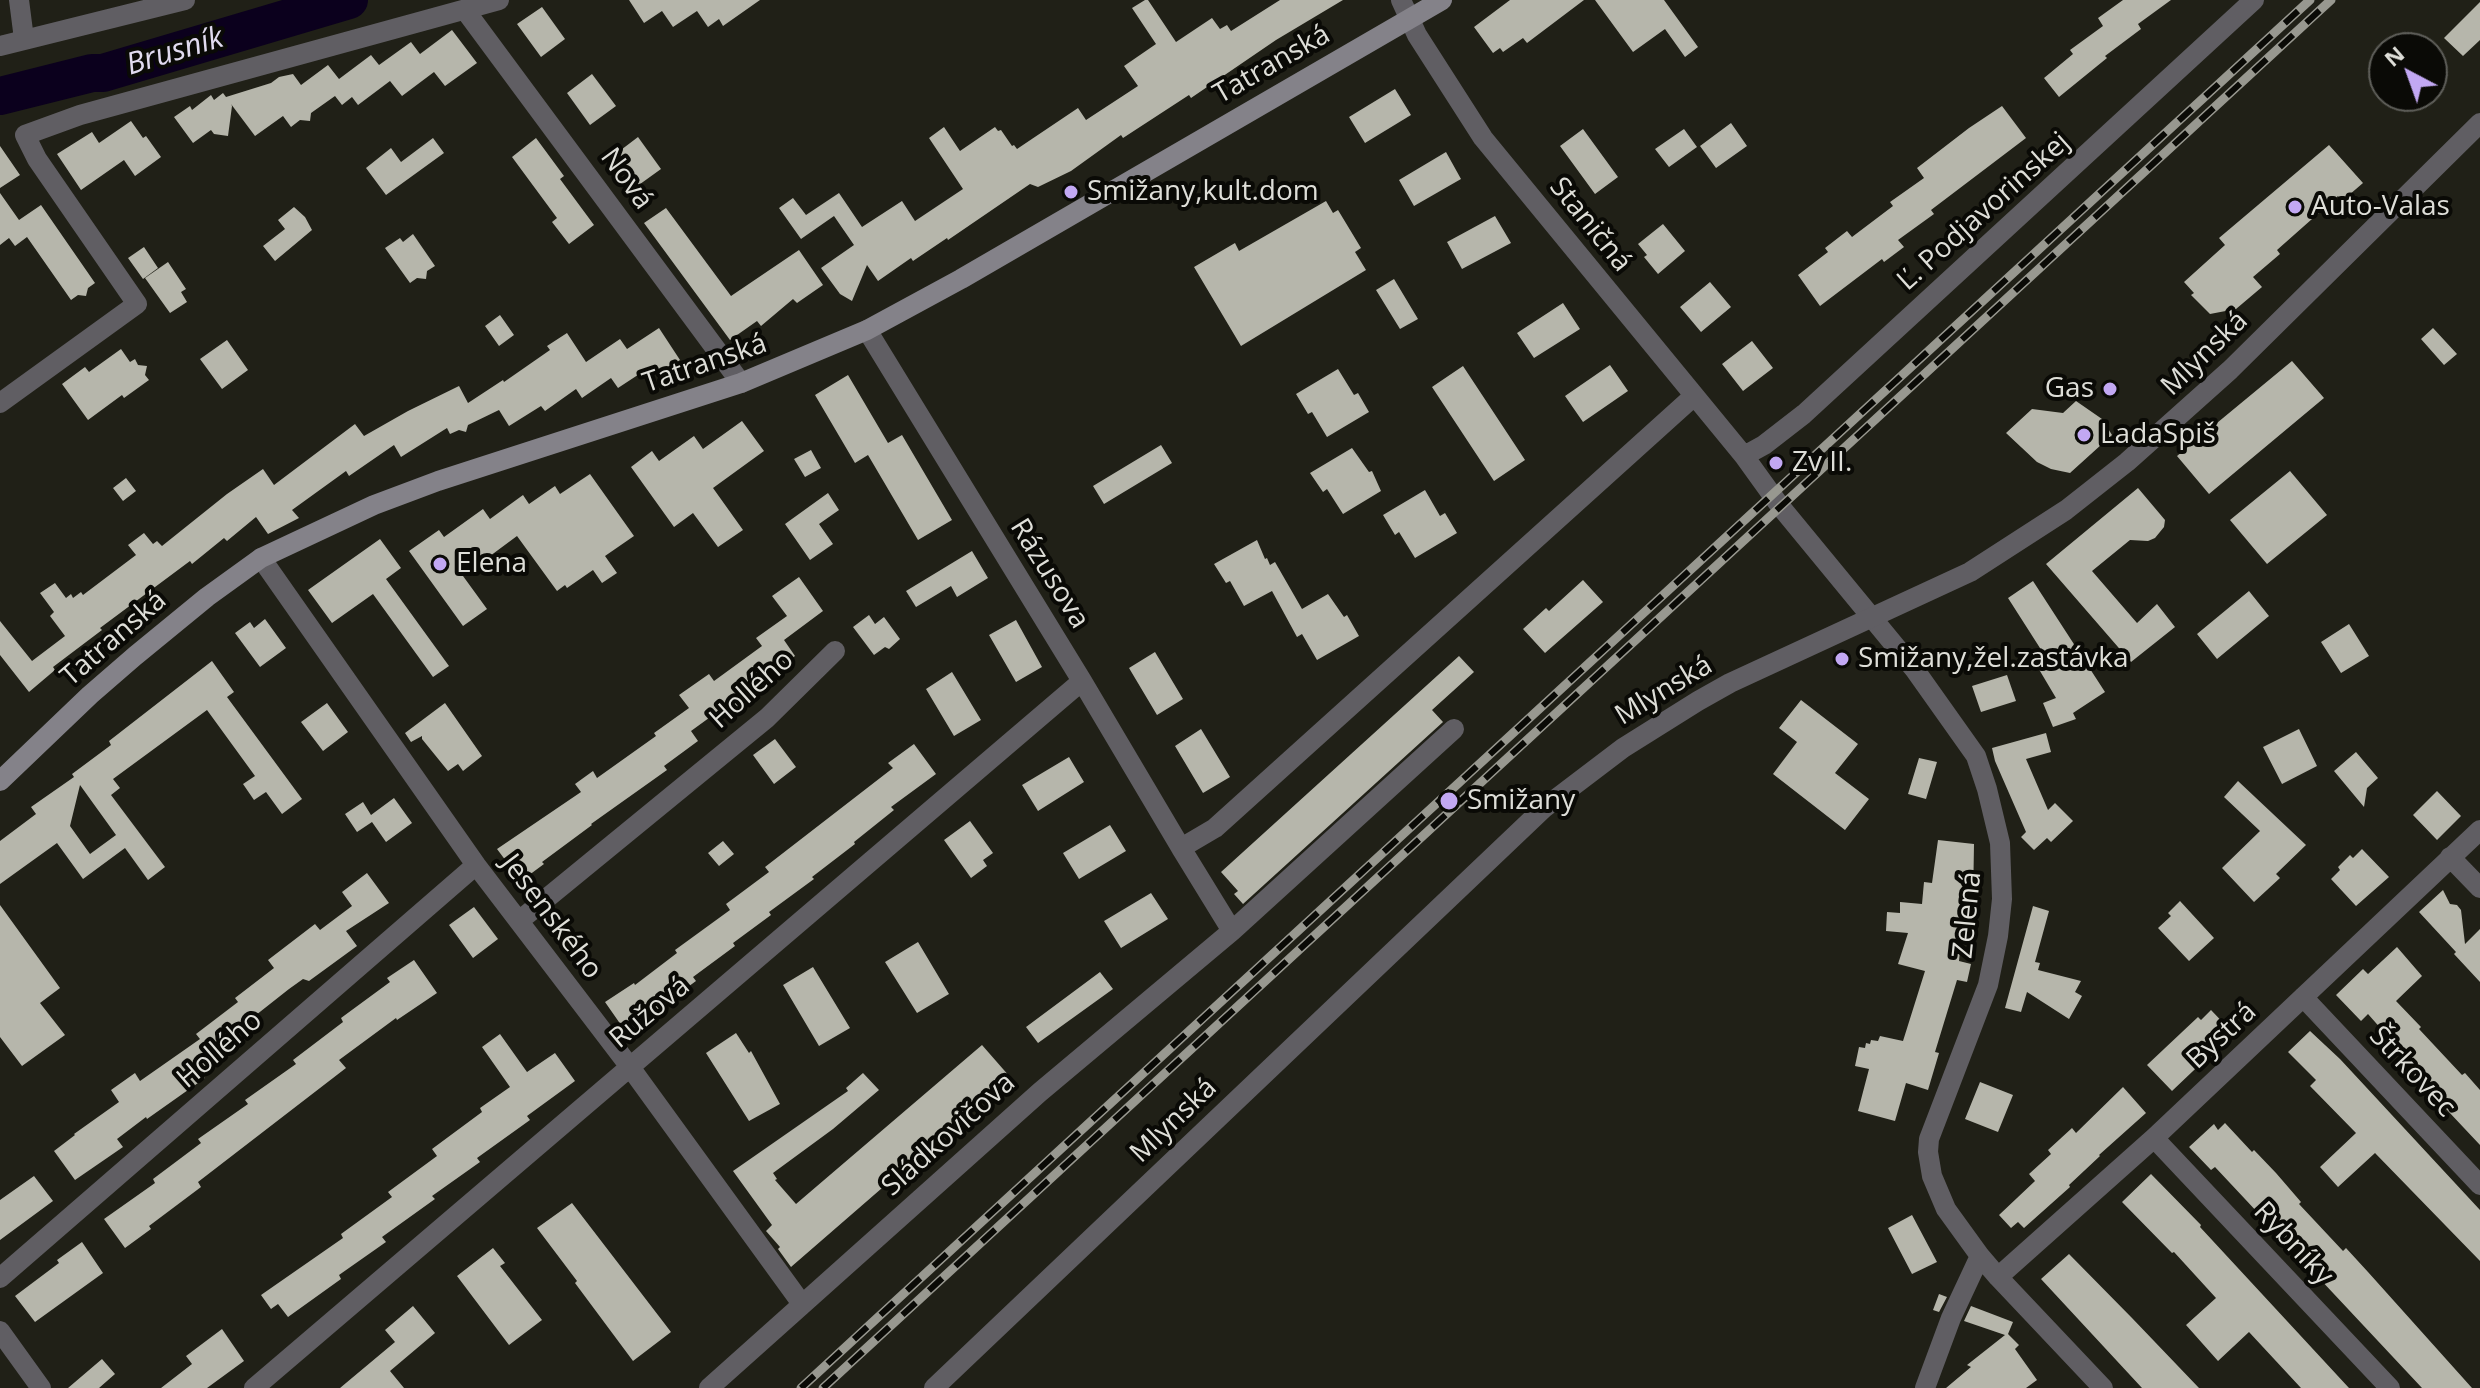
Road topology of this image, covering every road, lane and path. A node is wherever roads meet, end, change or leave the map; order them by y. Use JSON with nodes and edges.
{"nodes":[{"id":1,"x":19,"y":0,"type":"edge"},
{"id":2,"x":185,"y":0,"type":"edge"},
{"id":3,"x":499,"y":0,"type":"edge"},
{"id":4,"x":1442,"y":0,"type":"edge"},
{"id":5,"x":2254,"y":0,"type":"edge"},
{"id":6,"x":1405,"y":9,"type":"edge"},
{"id":7,"x":465,"y":10,"type":"junction"},
{"id":8,"x":24,"y":39,"type":"junction"},
{"id":9,"x":0,"y":46,"type":"edge"},
{"id":10,"x":2480,"y":123,"type":"edge"},
{"id":11,"x":867,"y":330,"type":"junction"},
{"id":12,"x":741,"y":383,"type":"junction"},
{"id":13,"x":1694,"y":396,"type":"junction"},
{"id":14,"x":0,"y":403,"type":"edge"},
{"id":15,"x":1744,"y":456,"type":"junction"},
{"id":16,"x":261,"y":558,"type":"junction"},
{"id":17,"x":1872,"y":617,"type":"junction"},
{"id":18,"x":835,"y":651,"type":"dead end"},
{"id":19,"x":1082,"y":681,"type":"junction"},
{"id":20,"x":1454,"y":729,"type":"dead end"},
{"id":21,"x":0,"y":781,"type":"edge"},
{"id":22,"x":2480,"y":830,"type":"edge"},
{"id":23,"x":1181,"y":848,"type":"junction"},
{"id":24,"x":2450,"y":857,"type":"junction"},
{"id":25,"x":476,"y":865,"type":"junction"},
{"id":26,"x":2480,"y":888,"type":"edge"},
{"id":27,"x":519,"y":921,"type":"junction"},
{"id":28,"x":1232,"y":931,"type":"junction"},
{"id":29,"x":2303,"y":997,"type":"junction"},
{"id":30,"x":630,"y":1067,"type":"junction"},
{"id":31,"x":2154,"y":1138,"type":"junction"},
{"id":32,"x":2480,"y":1185,"type":"edge"},
{"id":33,"x":1980,"y":1256,"type":"junction"},
{"id":34,"x":1998,"y":1277,"type":"junction"},
{"id":35,"x":0,"y":1278,"type":"edge"},
{"id":36,"x":802,"y":1304,"type":"junction"},
{"id":37,"x":0,"y":1331,"type":"edge"},
{"id":38,"x":41,"y":1388,"type":"edge"},
{"id":39,"x":254,"y":1388,"type":"edge"},
{"id":40,"x":709,"y":1388,"type":"edge"},
{"id":41,"x":934,"y":1388,"type":"edge"},
{"id":42,"x":1925,"y":1388,"type":"edge"},
{"id":43,"x":2103,"y":1388,"type":"edge"},
{"id":44,"x":2390,"y":1388,"type":"edge"}],
"edges":[{"from":1,"to":8,"type":"street"},
{"from":2,"to":8,"type":"street"},
{"from":3,"to":7,"type":"street"},
{"from":4,"to":6,"type":"main road","name":"Tatranská"},
{"from":5,"to":15,"type":"street","name":"Ľ. Podjavorinskej"},
{"from":6,"to":11,"type":"main road","name":"Tatranská"},
{"from":6,"to":13,"type":"street","name":"Staničná"},
{"from":7,"to":12,"type":"street","name":"Nová"},
{"from":7,"to":14,"type":"street"},
{"from":8,"to":9,"type":"street"},
{"from":10,"to":17,"type":"street","name":"Mlynská"},
{"from":11,"to":12,"type":"main road","name":"Tatranská"},
{"from":11,"to":19,"type":"street","name":"Rázusova"},
{"from":12,"to":16,"type":"main road","name":"Tatranská"},
{"from":13,"to":15,"type":"street","name":"Staničná"},
{"from":13,"to":23,"type":"street"},
{"from":15,"to":17,"type":"street","name":"Zelená"},
{"from":16,"to":21,"type":"main road","name":"Tatranská"},
{"from":16,"to":25,"type":"street","name":"Jesenského"},
{"from":17,"to":33,"type":"street","name":"Zelená"},
{"from":17,"to":41,"type":"street","name":"Mlynská"},
{"from":18,"to":27,"type":"street","name":"Hollého"},
{"from":19,"to":23,"type":"street","name":"Rázusova"},
{"from":19,"to":30,"type":"street","name":"Ružová"},
{"from":20,"to":28,"type":"street","name":"Sládkovičova"},
{"from":22,"to":24,"type":"street","name":"Bystrá"},
{"from":23,"to":28,"type":"street","name":"Rázusova"},
{"from":24,"to":26,"type":"street"},
{"from":24,"to":29,"type":"street","name":"Bystrá"},
{"from":25,"to":27,"type":"street","name":"Jesenského"},
{"from":25,"to":35,"type":"street","name":"Hollého"},
{"from":27,"to":30,"type":"street","name":"Jesenského"},
{"from":28,"to":36,"type":"street","name":"Sládkovičova"},
{"from":29,"to":31,"type":"street","name":"Bystrá"},
{"from":29,"to":32,"type":"street","name":"Štrkovec"},
{"from":30,"to":36,"type":"street","name":"Jesenského"},
{"from":30,"to":39,"type":"street","name":"Ružová"},
{"from":31,"to":34,"type":"street","name":"Bystrá"},
{"from":31,"to":44,"type":"street","name":"Rybníky"},
{"from":33,"to":34,"type":"street","name":"Zelená"},
{"from":33,"to":42,"type":"street"},
{"from":34,"to":43,"type":"street","name":"Zelená"},
{"from":36,"to":40,"type":"street","name":"Sládkovičova"},
{"from":37,"to":38,"type":"street"}]}
